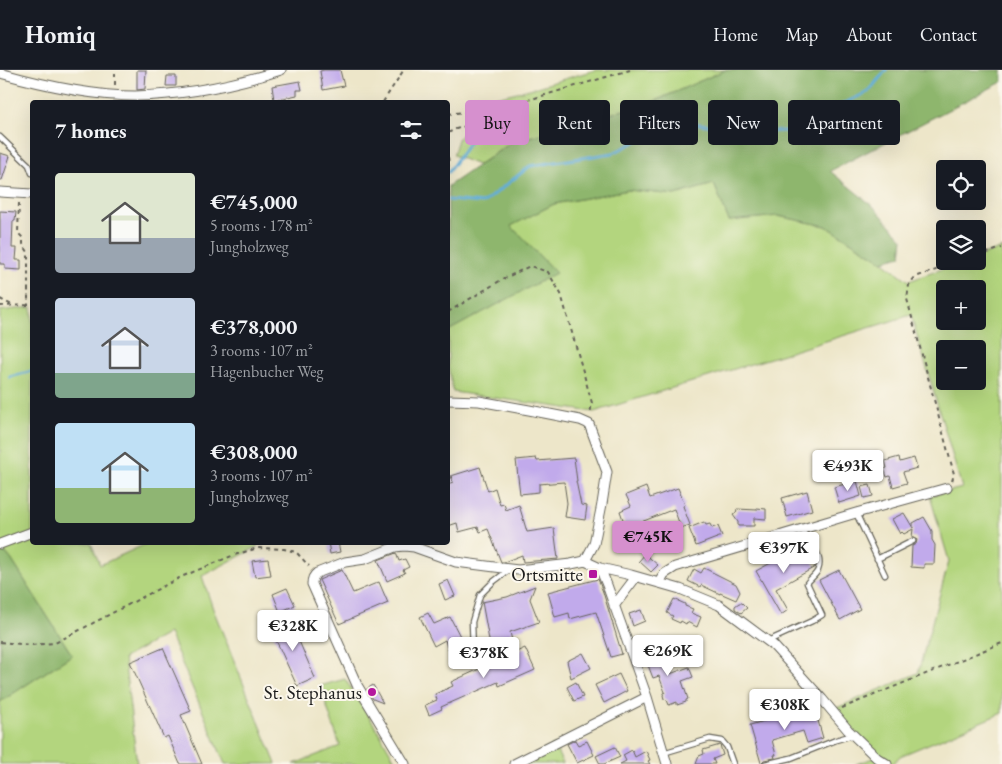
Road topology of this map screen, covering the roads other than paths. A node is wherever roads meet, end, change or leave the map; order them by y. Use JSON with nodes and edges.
{"nodes":[{"id":1,"x":281,"y":70,"type":"edge"},
{"id":2,"x":0,"y":73,"type":"edge"},
{"id":3,"x":0,"y":137,"type":"edge"},
{"id":4,"x":30,"y":169,"type":"edge"},
{"id":5,"x":0,"y":192,"type":"edge"},
{"id":6,"x":30,"y":194,"type":"edge"},
{"id":7,"x":450,"y":400,"type":"edge"},
{"id":8,"x":946,"y":488,"type":"road end"},
{"id":9,"x":856,"y":513,"type":"junction"},
{"id":10,"x":801,"y":529,"type":"junction"},
{"id":11,"x":30,"y":533,"type":"edge"},
{"id":12,"x":913,"y":541,"type":"dead end"},
{"id":13,"x":0,"y":544,"type":"edge"},
{"id":14,"x":877,"y":559,"type":"junction"},
{"id":15,"x":585,"y":560,"type":"junction"},
{"id":16,"x":600,"y":568,"type":"junction"},
{"id":17,"x":510,"y":569,"type":"junction"},
{"id":18,"x":885,"y":575,"type":"dead end"},
{"id":19,"x":636,"y":577,"type":"junction"},
{"id":20,"x":658,"y":583,"type":"junction"},
{"id":21,"x":614,"y":606,"type":"junction"},
{"id":22,"x":768,"y":641,"type":"junction"},
{"id":23,"x":473,"y":651,"type":"dead end"},
{"id":24,"x":647,"y":697,"type":"junction"},
{"id":25,"x":853,"y":735,"type":"junction"},
{"id":26,"x":663,"y":752,"type":"junction"},
{"id":27,"x":405,"y":764,"type":"edge"},
{"id":28,"x":514,"y":764,"type":"edge"},
{"id":29,"x":667,"y":764,"type":"edge"},
{"id":30,"x":733,"y":764,"type":"edge"},
{"id":31,"x":764,"y":764,"type":"edge"},
{"id":32,"x":887,"y":764,"type":"edge"}],
"edges":[{"from":1,"to":2,"type":"street"},
{"from":3,"to":4,"type":"lane"},
{"from":5,"to":6,"type":"street"},
{"from":7,"to":15,"type":"street"},
{"from":8,"to":9,"type":"street"},
{"from":9,"to":10,"type":"street"},
{"from":9,"to":14,"type":"lane"},
{"from":10,"to":20,"type":"street"},
{"from":10,"to":22,"type":"lane"},
{"from":11,"to":13,"type":"street"},
{"from":12,"to":14,"type":"lane"},
{"from":14,"to":18,"type":"lane"},
{"from":15,"to":16,"type":"street"},
{"from":15,"to":17,"type":"street"},
{"from":16,"to":19,"type":"street"},
{"from":16,"to":21,"type":"street"},
{"from":17,"to":23,"type":"lane"},
{"from":17,"to":27,"type":"street"},
{"from":19,"to":20,"type":"street"},
{"from":19,"to":21,"type":"street"},
{"from":20,"to":22,"type":"street"},
{"from":21,"to":24,"type":"street"},
{"from":22,"to":25,"type":"street"},
{"from":24,"to":26,"type":"street"},
{"from":24,"to":28,"type":"street"},
{"from":25,"to":31,"type":"lane"},
{"from":25,"to":32,"type":"street"},
{"from":26,"to":29,"type":"street"},
{"from":26,"to":30,"type":"lane"}]}
